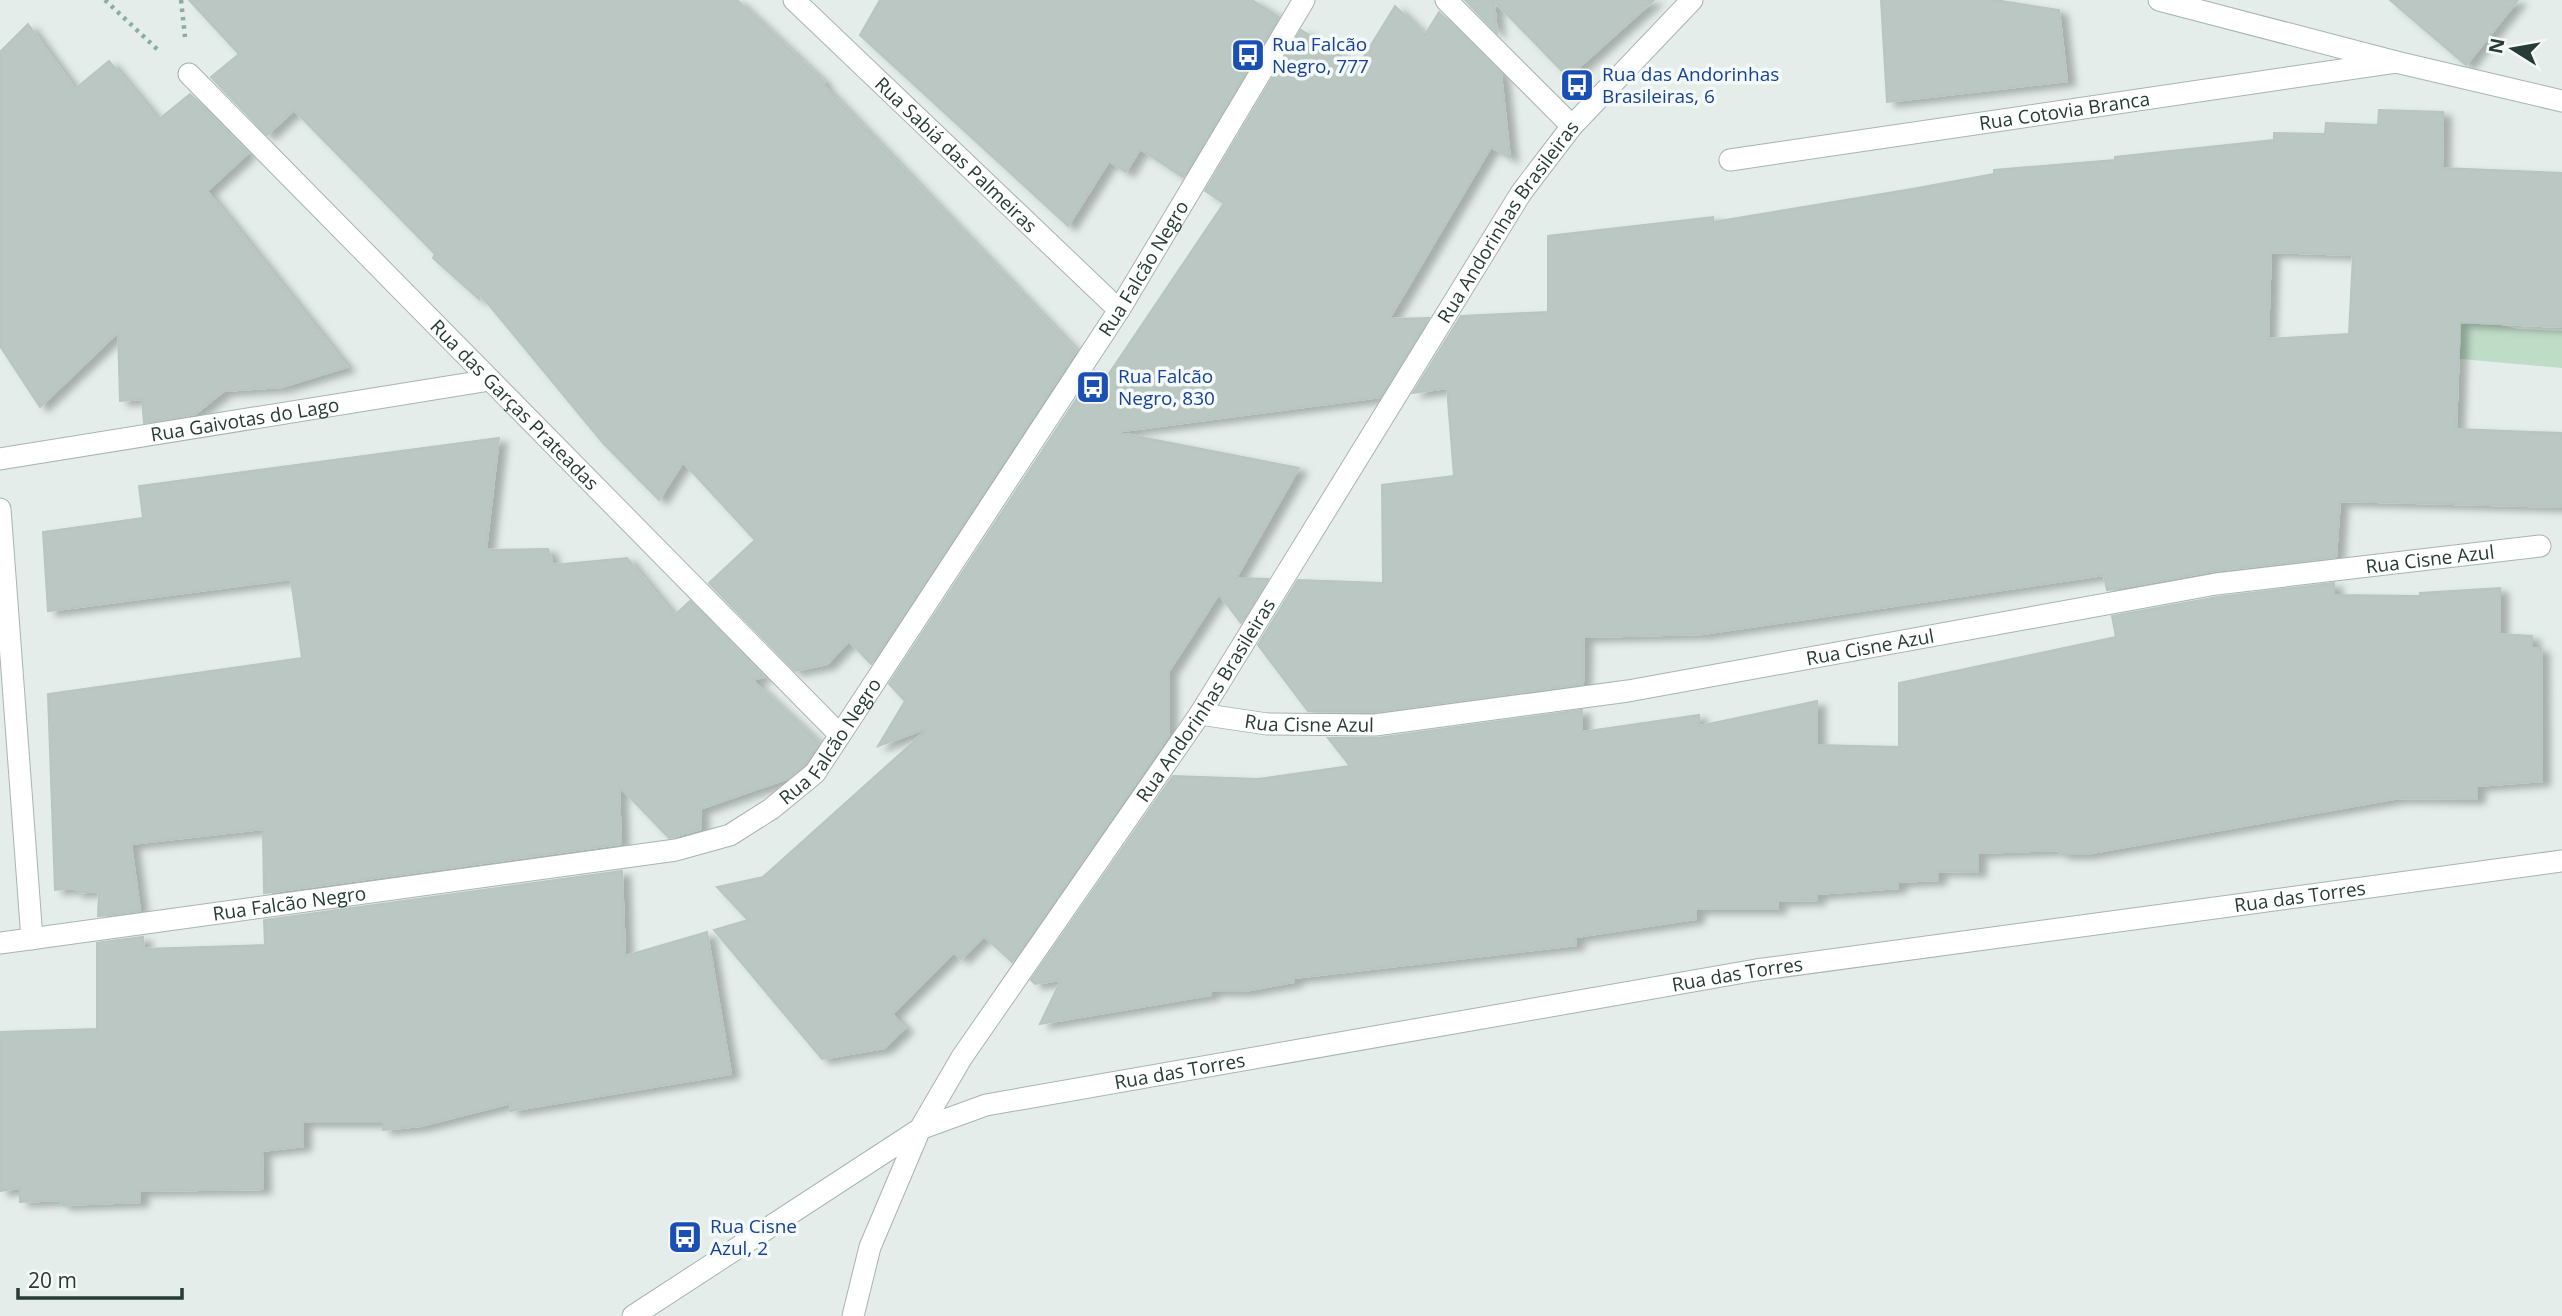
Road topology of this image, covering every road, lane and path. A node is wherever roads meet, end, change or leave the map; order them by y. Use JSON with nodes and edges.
{"nodes":[{"id":1,"x":105,"y":0,"type":"edge"},
{"id":2,"x":794,"y":0,"type":"edge"},
{"id":3,"x":1304,"y":0,"type":"edge"},
{"id":4,"x":1446,"y":0,"type":"edge"},
{"id":5,"x":1692,"y":0,"type":"edge"},
{"id":6,"x":2159,"y":0,"type":"edge"},
{"id":7,"x":2396,"y":62,"type":"junction"},
{"id":8,"x":189,"y":74,"type":"joint"},
{"id":9,"x":2562,"y":102,"type":"edge"},
{"id":10,"x":1572,"y":126,"type":"junction"},
{"id":11,"x":1730,"y":160,"type":"dead end"},
{"id":12,"x":1119,"y":310,"type":"junction"},
{"id":13,"x":490,"y":380,"type":"junction"},
{"id":14,"x":0,"y":459,"type":"edge"},
{"id":15,"x":0,"y":509,"type":"edge"},
{"id":16,"x":2540,"y":547,"type":"dead end"},
{"id":17,"x":1200,"y":714,"type":"junction"},
{"id":18,"x":840,"y":735,"type":"junction"},
{"id":19,"x":2562,"y":861,"type":"edge"},
{"id":20,"x":32,"y":939,"type":"junction"},
{"id":21,"x":0,"y":943,"type":"edge"},
{"id":22,"x":920,"y":1129,"type":"junction"},
{"id":23,"x":634,"y":1316,"type":"edge"},
{"id":24,"x":853,"y":1316,"type":"edge"}],
"edges":[{"from":1,"to":8,"type":"path"},
{"from":2,"to":12,"type":"street","name":"Rua Sabiá das Palmeiras"},
{"from":3,"to":12,"type":"street","name":"Rua Falcão Negro"},
{"from":4,"to":10,"type":"street"},
{"from":5,"to":10,"type":"street","name":"Rua Andorinhas Brasileiras"},
{"from":6,"to":7,"type":"street"},
{"from":7,"to":9,"type":"street"},
{"from":7,"to":11,"type":"street","name":"Rua Cotovia Branca"},
{"from":8,"to":13,"type":"street","name":"Rua das Garças Prateadas"},
{"from":10,"to":17,"type":"street","name":"Rua Andorinhas Brasileiras"},
{"from":12,"to":18,"type":"street","name":"Rua Falcão Negro"},
{"from":13,"to":14,"type":"street","name":"Rua Gaivotas do Lago"},
{"from":13,"to":18,"type":"street","name":"Rua das Garças Prateadas"},
{"from":15,"to":20,"type":"street"},
{"from":16,"to":17,"type":"street","name":"Rua Cisne Azul"},
{"from":17,"to":22,"type":"street","name":"Rua Andorinhas Brasileiras"},
{"from":18,"to":20,"type":"street","name":"Rua Falcão Negro"},
{"from":19,"to":22,"type":"street","name":"Rua das Torres"},
{"from":20,"to":21,"type":"street","name":"Rua Falcão Negro"},
{"from":22,"to":23,"type":"street","name":"Rua Andorinhas Brasileiras"},
{"from":22,"to":24,"type":"street"}]}
